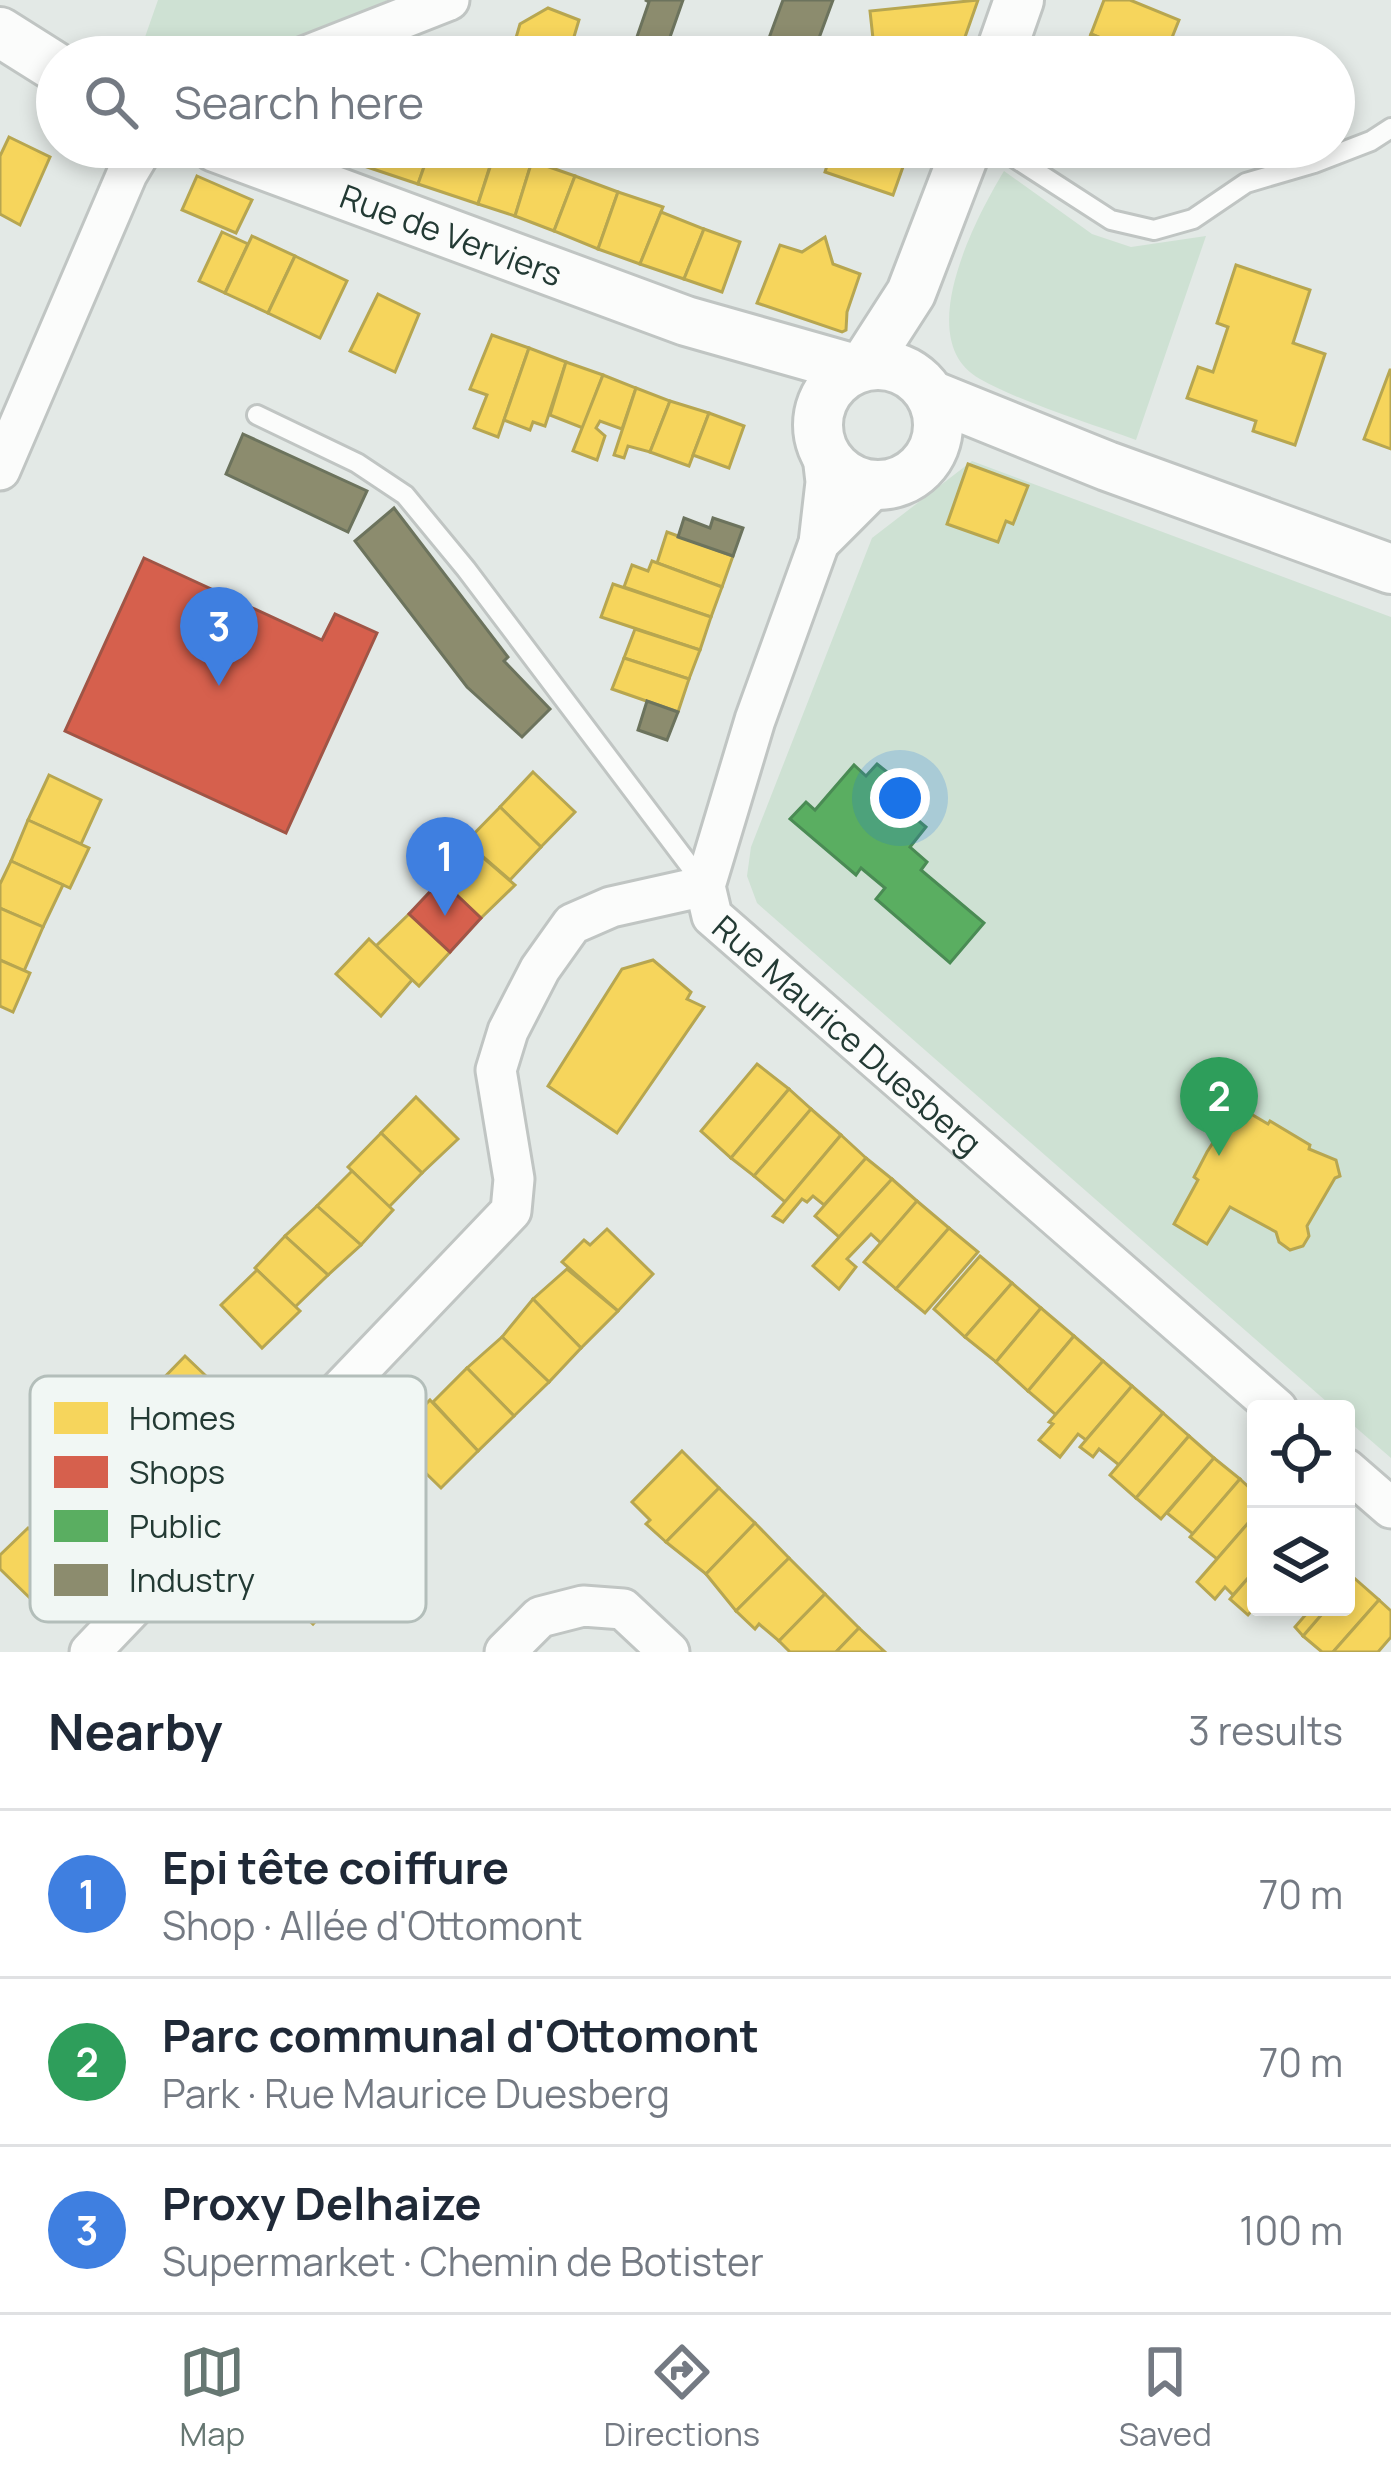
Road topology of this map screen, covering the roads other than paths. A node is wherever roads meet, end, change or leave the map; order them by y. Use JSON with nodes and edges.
{"nodes":[{"id":1,"x":449,"y":0,"type":"edge"},
{"id":2,"x":1019,"y":0,"type":"edge"},
{"id":3,"x":0,"y":32,"type":"edge"},
{"id":4,"x":357,"y":36,"type":"edge"},
{"id":5,"x":1006,"y":36,"type":"edge"},
{"id":6,"x":36,"y":55,"type":"edge"},
{"id":7,"x":1391,"y":128,"type":"edge"},
{"id":8,"x":1355,"y":147,"type":"edge"},
{"id":9,"x":131,"y":168,"type":"edge"},
{"id":10,"x":271,"y":168,"type":"edge"},
{"id":11,"x":959,"y":168,"type":"edge"},
{"id":12,"x":1031,"y":168,"type":"edge"},
{"id":13,"x":1297,"y":168,"type":"edge"},
{"id":14,"x":911,"y":293,"type":"junction"},
{"id":15,"x":686,"y":321,"type":"junction"},
{"id":16,"x":860,"y":367,"type":"junction"},
{"id":17,"x":929,"y":392,"type":"junction"},
{"id":18,"x":257,"y":415,"type":"dead end"},
{"id":19,"x":820,"y":429,"type":"junction"},
{"id":20,"x":927,"y":461,"type":"junction"},
{"id":21,"x":1107,"y":466,"type":"junction"},
{"id":22,"x":0,"y":470,"type":"edge"},
{"id":23,"x":877,"y":485,"type":"junction"},
{"id":24,"x":819,"y":543,"type":"junction"},
{"id":25,"x":1391,"y":569,"type":"edge"},
{"id":26,"x":705,"y":886,"type":"junction"},
{"id":27,"x":353,"y":1376,"type":"edge"},
{"id":28,"x":1267,"y":1400,"type":"edge"},
{"id":29,"x":1355,"y":1477,"type":"edge"},
{"id":30,"x":1391,"y":1508,"type":"edge"},
{"id":31,"x":119,"y":1622,"type":"edge"},
{"id":32,"x":90,"y":1652,"type":"edge"},
{"id":33,"x":505,"y":1652,"type":"edge"},
{"id":34,"x":669,"y":1652,"type":"edge"}],
"edges":[{"from":1,"to":4,"type":"street"},
{"from":2,"to":5,"type":"street"},
{"from":3,"to":6,"type":"street"},
{"from":7,"to":8,"type":"lane"},
{"from":9,"to":22,"type":"street"},
{"from":10,"to":15,"type":"street","name":"Rue de Verviers"},
{"from":11,"to":14,"type":"street"},
{"from":12,"to":13,"type":"lane"},
{"from":14,"to":16,"type":"street"},
{"from":14,"to":17,"type":"street"},
{"from":15,"to":16,"type":"street","name":"Rue de Verviers"},
{"from":15,"to":19,"type":"street","name":"Rue de Verviers"},
{"from":16,"to":17,"type":"street"},
{"from":16,"to":19,"type":"street"},
{"from":17,"to":20,"type":"street"},
{"from":17,"to":21,"type":"street"},
{"from":18,"to":26,"type":"lane"},
{"from":19,"to":23,"type":"street"},
{"from":19,"to":24,"type":"street","name":"Rue Maurice Duesberg"},
{"from":20,"to":21,"type":"street"},
{"from":20,"to":23,"type":"street"},
{"from":21,"to":25,"type":"street"},
{"from":23,"to":24,"type":"street","name":"Rue Maurice Duesberg"},
{"from":24,"to":26,"type":"street","name":"Rue Maurice Duesberg"},
{"from":26,"to":27,"type":"street"},
{"from":26,"to":28,"type":"street","name":"Rue Maurice Duesberg"},
{"from":29,"to":30,"type":"street"},
{"from":31,"to":32,"type":"street"},
{"from":33,"to":34,"type":"street"}]}
